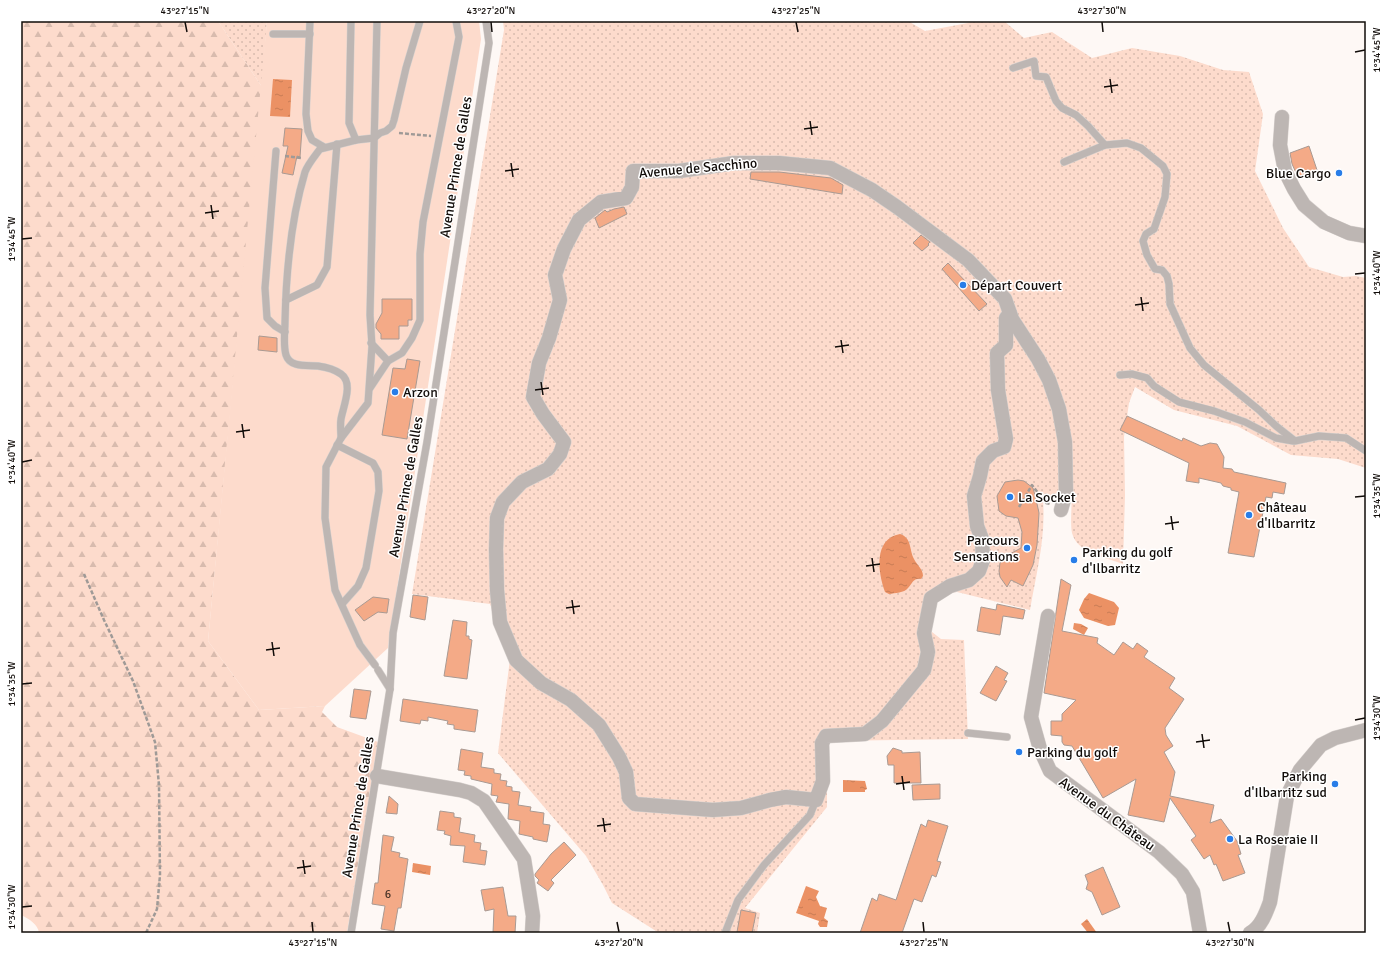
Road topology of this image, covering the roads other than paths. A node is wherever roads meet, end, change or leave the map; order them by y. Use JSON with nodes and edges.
{"nodes":[{"id":1,"x":310,"y":21,"type":"edge"},
{"id":2,"x":351,"y":21,"type":"edge"},
{"id":3,"x":377,"y":21,"type":"edge"},
{"id":4,"x":420,"y":21,"type":"edge"},
{"id":5,"x":456,"y":21,"type":"edge"},
{"id":6,"x":486,"y":21,"type":"edge"},
{"id":7,"x":273,"y":34,"type":"dead end"},
{"id":8,"x":310,"y":34,"type":"junction"},
{"id":9,"x":1013,"y":68,"type":"dead end"},
{"id":10,"x":1282,"y":117,"type":"dead end"},
{"id":11,"x":374,"y":138,"type":"junction"},
{"id":12,"x":356,"y":140,"type":"junction"},
{"id":13,"x":337,"y":144,"type":"junction"},
{"id":14,"x":1105,"y":144,"type":"junction"},
{"id":15,"x":324,"y":147,"type":"junction"},
{"id":16,"x":276,"y":153,"type":"road end"},
{"id":17,"x":1064,"y":162,"type":"dead end"},
{"id":18,"x":1366,"y":236,"type":"edge"},
{"id":19,"x":286,"y":300,"type":"junction"},
{"id":20,"x":1010,"y":314,"type":"junction"},
{"id":21,"x":285,"y":332,"type":"junction"},
{"id":22,"x":371,"y":343,"type":"junction"},
{"id":23,"x":388,"y":361,"type":"junction"},
{"id":24,"x":1120,"y":375,"type":"dead end"},
{"id":25,"x":369,"y":389,"type":"junction"},
{"id":26,"x":340,"y":438,"type":"junction"},
{"id":27,"x":1295,"y":441,"type":"junction"},
{"id":28,"x":337,"y":445,"type":"junction"},
{"id":29,"x":1366,"y":451,"type":"edge"},
{"id":30,"x":1061,"y":510,"type":"dead end"},
{"id":31,"x":342,"y":604,"type":"junction"},
{"id":32,"x":1048,"y":616,"type":"dead end"},
{"id":33,"x":390,"y":689,"type":"junction"},
{"id":34,"x":1366,"y":730,"type":"edge"},
{"id":35,"x":968,"y":733,"type":"dead end"},
{"id":36,"x":1007,"y":737,"type":"dead end"},
{"id":37,"x":377,"y":776,"type":"junction"},
{"id":38,"x":816,"y":800,"type":"junction"},
{"id":39,"x":351,"y":933,"type":"edge"},
{"id":40,"x":532,"y":933,"type":"edge"},
{"id":41,"x":725,"y":933,"type":"edge"},
{"id":42,"x":1200,"y":933,"type":"edge"},
{"id":43,"x":1250,"y":933,"type":"edge"}],
"edges":[{"from":1,"to":8,"type":"lane"},
{"from":2,"to":12,"type":"lane"},
{"from":3,"to":11,"type":"lane"},
{"from":4,"to":11,"type":"lane"},
{"from":5,"to":23,"type":"lane"},
{"from":6,"to":33,"type":"lane","name":"Avenue Prince de Galles"},
{"from":7,"to":8,"type":"lane"},
{"from":8,"to":15,"type":"lane"},
{"from":9,"to":14,"type":"lane"},
{"from":10,"to":18,"type":"street"},
{"from":11,"to":12,"type":"lane"},
{"from":11,"to":22,"type":"lane"},
{"from":12,"to":13,"type":"lane"},
{"from":13,"to":15,"type":"lane"},
{"from":13,"to":19,"type":"lane"},
{"from":14,"to":17,"type":"lane"},
{"from":14,"to":27,"type":"lane"},
{"from":15,"to":19,"type":"lane"},
{"from":16,"to":21,"type":"lane"},
{"from":19,"to":21,"type":"lane"},
{"from":20,"to":30,"type":"street","name":"Avenue de Sacchino"},
{"from":20,"to":38,"type":"street"},
{"from":20,"to":38,"type":"street","name":"Avenue de Sacchino"},
{"from":21,"to":26,"type":"lane"},
{"from":22,"to":23,"type":"lane"},
{"from":22,"to":25,"type":"lane"},
{"from":23,"to":25,"type":"lane"},
{"from":24,"to":27,"type":"lane"},
{"from":25,"to":26,"type":"lane"},
{"from":26,"to":28,"type":"lane"},
{"from":27,"to":29,"type":"lane"},
{"from":28,"to":31,"type":"lane"},
{"from":28,"to":31,"type":"lane"},
{"from":31,"to":33,"type":"lane"},
{"from":32,"to":42,"type":"street","name":"Avenue du Château"},
{"from":33,"to":37,"type":"lane","name":"Avenue Prince de Galles"},
{"from":34,"to":43,"type":"street"},
{"from":35,"to":36,"type":"lane"},
{"from":37,"to":39,"type":"lane","name":"Avenue Prince de Galles"},
{"from":37,"to":40,"type":"street"},
{"from":38,"to":41,"type":"lane"}]}
